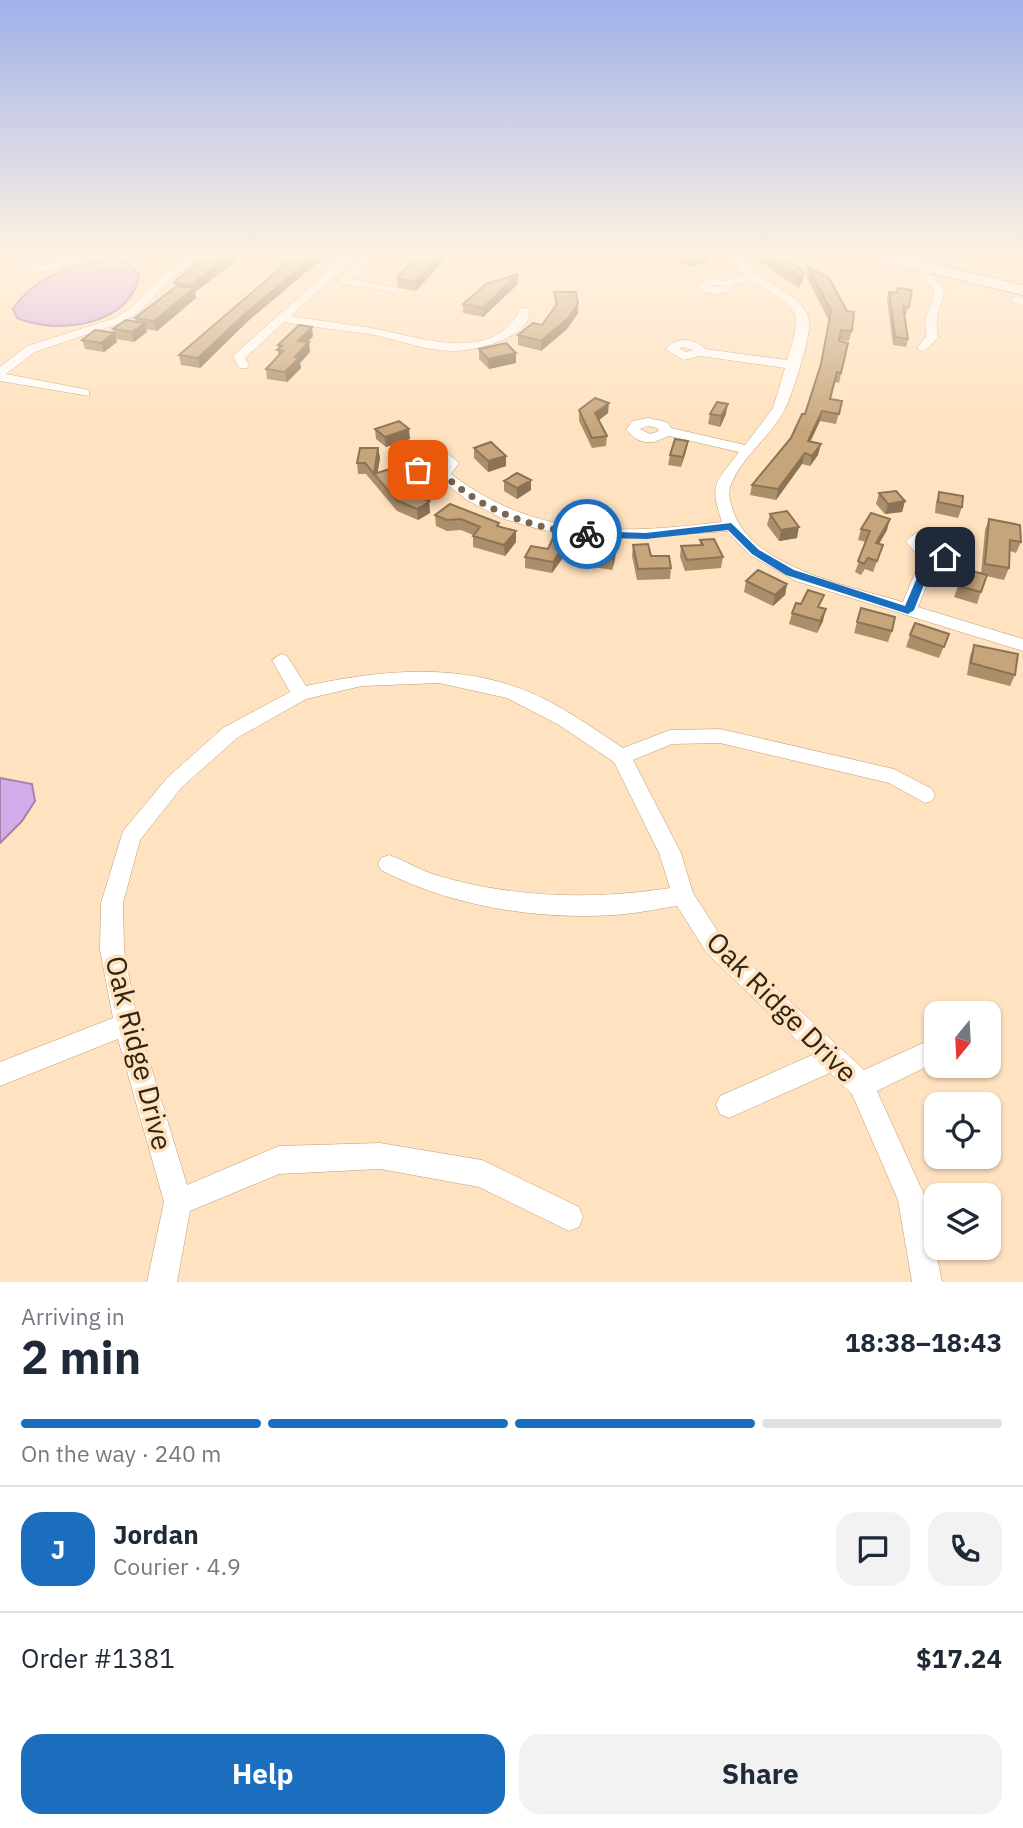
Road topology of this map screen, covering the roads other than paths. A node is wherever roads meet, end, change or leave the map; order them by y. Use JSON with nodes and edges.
{"nodes":[{"id":1,"x":130,"y":313,"type":"edge"},
{"id":2,"x":285,"y":313,"type":"edge"},
{"id":3,"x":524,"y":313,"type":"edge"},
{"id":4,"x":801,"y":313,"type":"edge"},
{"id":5,"x":934,"y":313,"type":"edge"},
{"id":6,"x":279,"y":318,"type":"junction"},
{"id":7,"x":923,"y":348,"type":"dead end"},
{"id":8,"x":700,"y":352,"type":"dead end"},
{"id":9,"x":243,"y":365,"type":"dead end"},
{"id":10,"x":793,"y":365,"type":"junction"},
{"id":11,"x":0,"y":375,"type":"edge"},
{"id":12,"x":84,"y":393,"type":"dead end"},
{"id":13,"x":666,"y":431,"type":"dead end"},
{"id":14,"x":748,"y":450,"type":"junction"},
{"id":15,"x":442,"y":473,"type":"dead end"},
{"id":16,"x":731,"y":526,"type":"junction"},
{"id":17,"x":930,"y":556,"type":"dead end"},
{"id":18,"x":908,"y":610,"type":"junction"},
{"id":19,"x":1023,"y":645,"type":"edge"},
{"id":20,"x":281,"y":660,"type":"dead end"},
{"id":21,"x":300,"y":694,"type":"junction"},
{"id":22,"x":621,"y":757,"type":"junction"},
{"id":23,"x":925,"y":795,"type":"dead end"},
{"id":24,"x":389,"y":864,"type":"dead end"},
{"id":25,"x":683,"y":896,"type":"junction"},
{"id":26,"x":126,"y":1024,"type":"junction"},
{"id":27,"x":923,"y":1055,"type":"dead end"},
{"id":28,"x":835,"y":1058,"type":"junction"},
{"id":29,"x":0,"y":1074,"type":"edge"},
{"id":30,"x":861,"y":1085,"type":"junction"},
{"id":31,"x":729,"y":1105,"type":"dead end"},
{"id":32,"x":178,"y":1202,"type":"junction"},
{"id":33,"x":569,"y":1217,"type":"dead end"},
{"id":34,"x":162,"y":1282,"type":"edge"},
{"id":35,"x":927,"y":1282,"type":"edge"}],
"edges":[{"from":1,"to":11,"type":"street"},
{"from":2,"to":6,"type":"street"},
{"from":3,"to":6,"type":"street"},
{"from":4,"to":10,"type":"street"},
{"from":5,"to":7,"type":"street"},
{"from":6,"to":9,"type":"street"},
{"from":8,"to":10,"type":"street"},
{"from":10,"to":14,"type":"street"},
{"from":11,"to":12,"type":"street"},
{"from":13,"to":14,"type":"street"},
{"from":14,"to":16,"type":"street"},
{"from":15,"to":16,"type":"street"},
{"from":16,"to":18,"type":"street"},
{"from":17,"to":18,"type":"street"},
{"from":18,"to":19,"type":"street"},
{"from":20,"to":21,"type":"street"},
{"from":21,"to":22,"type":"street","name":"Oak Ridge Drive"},
{"from":21,"to":26,"type":"street","name":"Oak Ridge Drive"},
{"from":22,"to":23,"type":"street"},
{"from":22,"to":25,"type":"street","name":"Oak Ridge Drive"},
{"from":24,"to":25,"type":"street"},
{"from":25,"to":28,"type":"street","name":"Oak Ridge Drive"},
{"from":26,"to":29,"type":"street"},
{"from":26,"to":32,"type":"street","name":"Oak Ridge Drive"},
{"from":27,"to":30,"type":"street"},
{"from":28,"to":30,"type":"street","name":"Oak Ridge Drive"},
{"from":28,"to":31,"type":"street"},
{"from":30,"to":35,"type":"street","name":"Oak Ridge Drive"},
{"from":32,"to":33,"type":"street"},
{"from":32,"to":34,"type":"street","name":"Oak Ridge Drive"}]}
